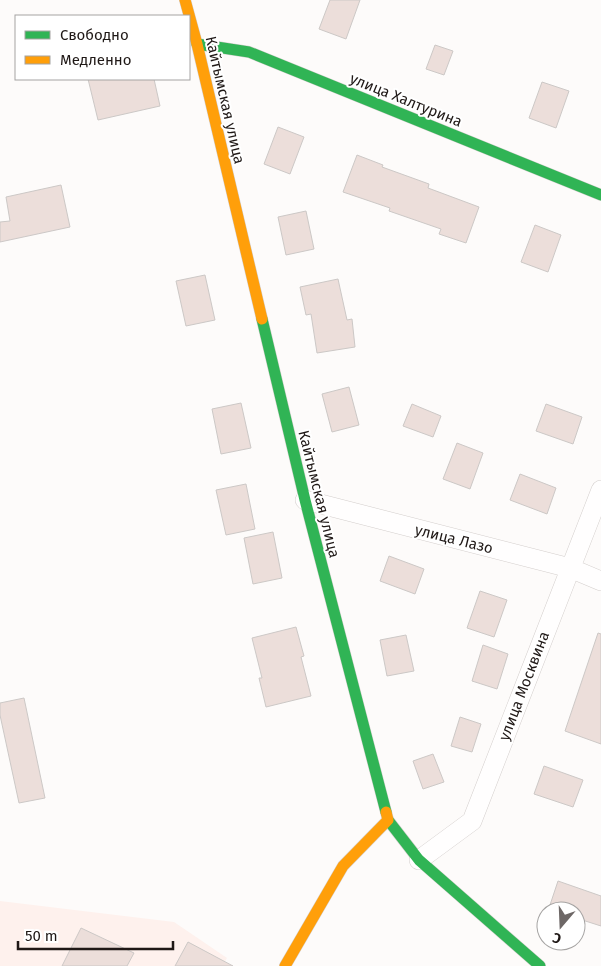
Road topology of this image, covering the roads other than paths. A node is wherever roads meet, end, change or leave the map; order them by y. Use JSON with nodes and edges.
{"nodes":[{"id":1,"x":184,"y":0,"type":"edge"},
{"id":2,"x":188,"y":15,"type":"edge"},
{"id":3,"x":190,"y":20,"type":"edge"},
{"id":4,"x":197,"y":44,"type":"junction"},
{"id":5,"x":601,"y":195,"type":"edge"},
{"id":6,"x":601,"y":490,"type":"edge"},
{"id":7,"x":305,"y":500,"type":"junction"},
{"id":8,"x":570,"y":568,"type":"junction"},
{"id":9,"x":601,"y":581,"type":"edge"},
{"id":10,"x":388,"y":820,"type":"junction"},
{"id":11,"x":419,"y":860,"type":"junction"},
{"id":12,"x":285,"y":966,"type":"edge"},
{"id":13,"x":540,"y":966,"type":"edge"}],
"edges":[{"from":1,"to":2,"type":"street","name":"Кайтымская улица"},
{"from":3,"to":4,"type":"street","name":"Кайтымская улица"},
{"from":4,"to":5,"type":"street","name":"улица Халтурина"},
{"from":4,"to":7,"type":"street","name":"Кайтымская улица"},
{"from":6,"to":8,"type":"street","name":"улица Москвина"},
{"from":7,"to":8,"type":"street","name":"улица Лазо"},
{"from":7,"to":10,"type":"street","name":"Кайтымская улица"},
{"from":8,"to":9,"type":"street","name":"улица Лазо"},
{"from":8,"to":11,"type":"street","name":"улица Москвина"},
{"from":10,"to":11,"type":"street"},
{"from":10,"to":12,"type":"street"},
{"from":11,"to":13,"type":"street"}]}
